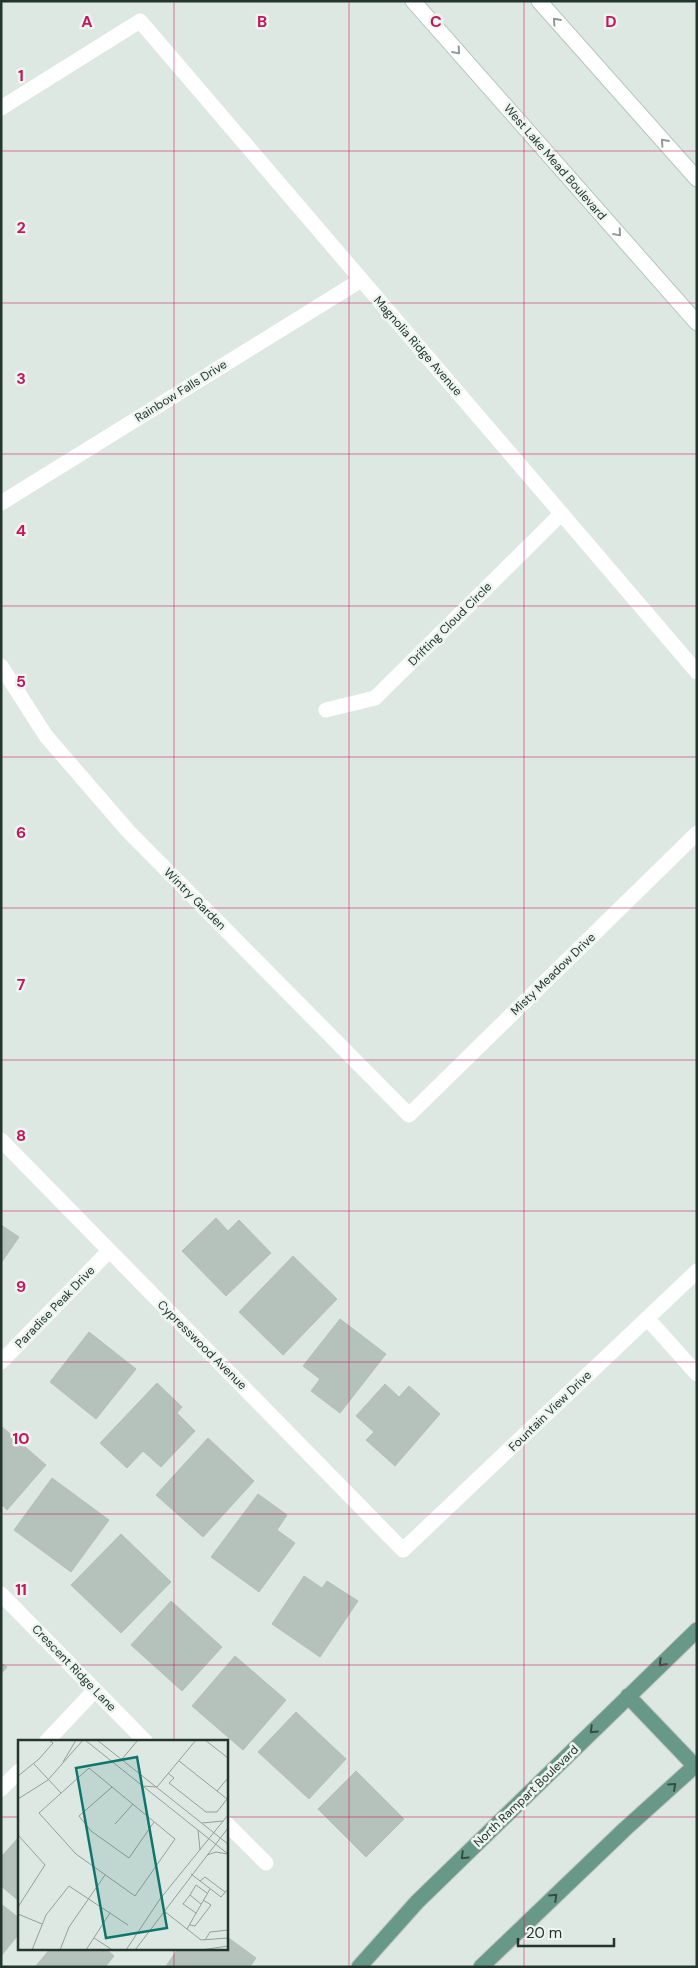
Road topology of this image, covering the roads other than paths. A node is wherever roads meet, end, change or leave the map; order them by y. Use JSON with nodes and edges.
{"nodes":[{"id":1,"x":413,"y":1,"type":"edge"},
{"id":2,"x":539,"y":1,"type":"edge"},
{"id":3,"x":1,"y":108,"type":"edge"},
{"id":4,"x":697,"y":179,"type":"edge"},
{"id":5,"x":361,"y":280,"type":"junction"},
{"id":6,"x":697,"y":323,"type":"edge"},
{"id":7,"x":1,"y":503,"type":"edge"},
{"id":8,"x":562,"y":514,"type":"junction"},
{"id":9,"x":1,"y":666,"type":"edge"},
{"id":10,"x":697,"y":672,"type":"edge"},
{"id":11,"x":326,"y":710,"type":"dead end"},
{"id":12,"x":697,"y":833,"type":"edge"},
{"id":13,"x":409,"y":1115,"type":"joint"},
{"id":14,"x":1,"y":1140,"type":"edge"},
{"id":15,"x":109,"y":1251,"type":"junction"},
{"id":16,"x":697,"y":1271,"type":"edge"},
{"id":17,"x":647,"y":1318,"type":"junction"},
{"id":18,"x":1,"y":1362,"type":"edge"},
{"id":19,"x":697,"y":1374,"type":"edge"},
{"id":20,"x":403,"y":1550,"type":"joint"},
{"id":21,"x":1,"y":1594,"type":"edge"},
{"id":22,"x":697,"y":1630,"type":"edge"},
{"id":23,"x":95,"y":1690,"type":"junction"},
{"id":24,"x":628,"y":1696,"type":"junction"},
{"id":25,"x":48,"y":1740,"type":"edge"},
{"id":26,"x":144,"y":1740,"type":"edge"},
{"id":27,"x":696,"y":1765,"type":"edge"},
{"id":28,"x":18,"y":1772,"type":"edge"},
{"id":29,"x":1,"y":1789,"type":"edge"},
{"id":30,"x":228,"y":1825,"type":"edge"},
{"id":31,"x":266,"y":1863,"type":"dead end"},
{"id":32,"x":358,"y":1967,"type":"edge"},
{"id":33,"x":481,"y":1967,"type":"edge"}],
"edges":[{"from":1,"to":6,"type":"street","name":"West Lake Mead Boulevard","one_way":true},
{"from":4,"to":2,"type":"street","one_way":true},
{"from":3,"to":5,"type":"street","name":"Magnolia Ridge Avenue"},
{"from":5,"to":7,"type":"street","name":"Rainbow Falls Drive"},
{"from":5,"to":8,"type":"street","name":"Magnolia Ridge Avenue"},
{"from":8,"to":10,"type":"street","name":"Magnolia Ridge Avenue"},
{"from":8,"to":11,"type":"street","name":"Drifting Cloud Circle"},
{"from":9,"to":13,"type":"street","name":"Wintry Garden"},
{"from":12,"to":13,"type":"street","name":"Misty Meadow Drive"},
{"from":14,"to":15,"type":"street","name":"Cypresswood Avenue"},
{"from":15,"to":18,"type":"street","name":"Paradise Peak Drive"},
{"from":15,"to":20,"type":"street","name":"Cypresswood Avenue"},
{"from":16,"to":17,"type":"street","name":"Fountain View Drive"},
{"from":17,"to":19,"type":"street"},
{"from":17,"to":20,"type":"street","name":"Fountain View Drive"},
{"from":21,"to":23,"type":"street","name":"Crescent Ridge Lane"},
{"from":22,"to":24,"type":"main road","name":"North Rampart Boulevard","one_way":true},
{"from":23,"to":25,"type":"street"},
{"from":23,"to":26,"type":"street","name":"Crescent Ridge Lane"},
{"from":24,"to":27,"type":"main road"},
{"from":24,"to":32,"type":"main road","name":"North Rampart Boulevard","one_way":true},
{"from":33,"to":27,"type":"main road","one_way":true},
{"from":28,"to":29,"type":"street"},
{"from":30,"to":31,"type":"street"}]}
